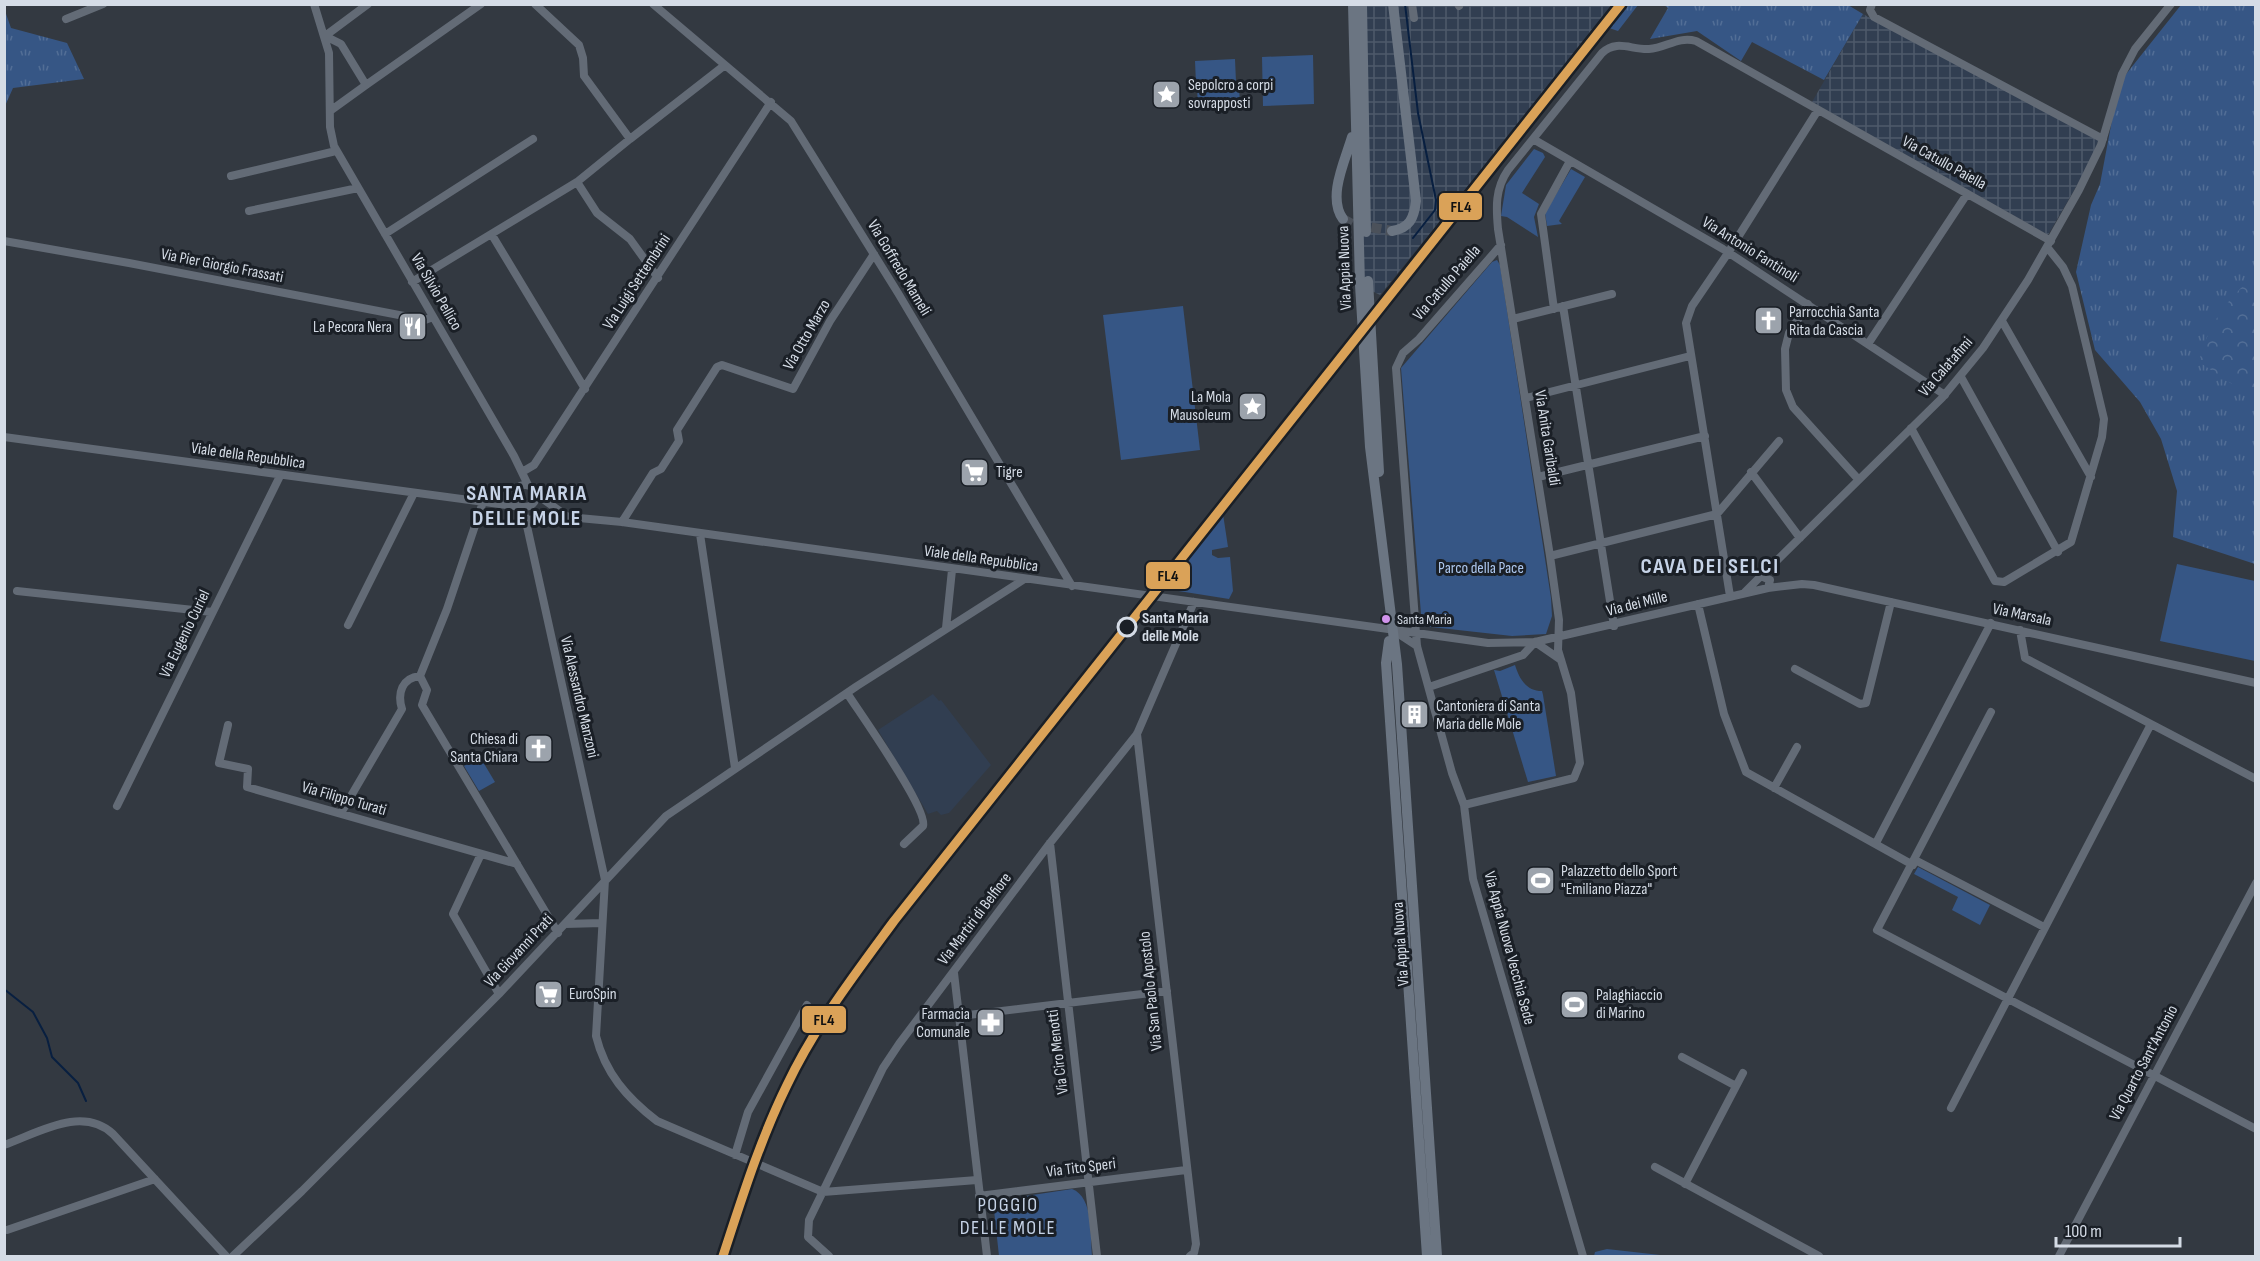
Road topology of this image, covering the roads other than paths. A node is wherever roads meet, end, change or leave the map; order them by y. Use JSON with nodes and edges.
{"nodes":[{"id":1,"x":103,"y":4,"type":"edge"},
{"id":2,"x":315,"y":4,"type":"edge"},
{"id":3,"x":368,"y":4,"type":"edge"},
{"id":4,"x":481,"y":4,"type":"edge"},
{"id":5,"x":535,"y":4,"type":"edge"},
{"id":6,"x":653,"y":4,"type":"edge"},
{"id":7,"x":1353,"y":4,"type":"edge"},
{"id":8,"x":1362,"y":4,"type":"edge"},
{"id":9,"x":1393,"y":4,"type":"edge"},
{"id":10,"x":1412,"y":4,"type":"edge"},
{"id":11,"x":1872,"y":4,"type":"edge"},
{"id":12,"x":2171,"y":4,"type":"edge"},
{"id":13,"x":1414,"y":18,"type":"dead end"},
{"id":14,"x":66,"y":19,"type":"dead end"},
{"id":15,"x":325,"y":36,"type":"junction"},
{"id":16,"x":725,"y":65,"type":"junction"},
{"id":17,"x":366,"y":85,"type":"junction"},
{"id":18,"x":771,"y":102,"type":"junction"},
{"id":19,"x":1818,"y":110,"type":"junction"},
{"id":20,"x":330,"y":111,"type":"junction"},
{"id":21,"x":1355,"y":128,"type":"junction"},
{"id":22,"x":532,"y":139,"type":"dead end"},
{"id":23,"x":630,"y":139,"type":"junction"},
{"id":24,"x":1533,"y":139,"type":"junction"},
{"id":25,"x":2103,"y":139,"type":"junction"},
{"id":26,"x":336,"y":151,"type":"junction"},
{"id":27,"x":1570,"y":161,"type":"junction"},
{"id":28,"x":231,"y":176,"type":"dead end"},
{"id":29,"x":577,"y":182,"type":"junction"},
{"id":30,"x":358,"y":188,"type":"junction"},
{"id":31,"x":1967,"y":194,"type":"junction"},
{"id":32,"x":249,"y":211,"type":"dead end"},
{"id":33,"x":1343,"y":219,"type":"dead end"},
{"id":34,"x":1392,"y":231,"type":"dead end"},
{"id":35,"x":385,"y":234,"type":"junction"},
{"id":36,"x":492,"y":235,"type":"junction"},
{"id":37,"x":4,"y":241,"type":"edge"},
{"id":38,"x":2049,"y":244,"type":"junction"},
{"id":39,"x":1501,"y":245,"type":"junction"},
{"id":40,"x":1728,"y":253,"type":"junction"},
{"id":41,"x":874,"y":254,"type":"junction"},
{"id":42,"x":658,"y":278,"type":"junction"},
{"id":43,"x":412,"y":282,"type":"junction"},
{"id":44,"x":1612,"y":294,"type":"dead end"},
{"id":45,"x":1808,"y":304,"type":"junction"},
{"id":46,"x":1558,"y":308,"type":"junction"},
{"id":47,"x":433,"y":317,"type":"junction"},
{"id":48,"x":1513,"y":319,"type":"junction"},
{"id":49,"x":2002,"y":321,"type":"junction"},
{"id":50,"x":1868,"y":344,"type":"junction"},
{"id":51,"x":1690,"y":356,"type":"junction"},
{"id":52,"x":1961,"y":377,"type":"junction"},
{"id":53,"x":1576,"y":385,"type":"junction"},
{"id":54,"x":585,"y":389,"type":"junction"},
{"id":55,"x":1945,"y":395,"type":"junction"},
{"id":56,"x":1526,"y":398,"type":"junction"},
{"id":57,"x":1911,"y":428,"type":"junction"},
{"id":58,"x":1705,"y":436,"type":"junction"},
{"id":59,"x":4,"y":437,"type":"edge"},
{"id":60,"x":1779,"y":441,"type":"dead end"},
{"id":61,"x":1588,"y":464,"type":"junction"},
{"id":62,"x":522,"y":472,"type":"junction"},
{"id":63,"x":1751,"y":472,"type":"junction"},
{"id":64,"x":280,"y":476,"type":"junction"},
{"id":65,"x":1538,"y":477,"type":"junction"},
{"id":66,"x":2091,"y":477,"type":"junction"},
{"id":67,"x":1858,"y":479,"type":"junction"},
{"id":68,"x":528,"y":485,"type":"junction"},
{"id":69,"x":514,"y":492,"type":"junction"},
{"id":70,"x":414,"y":493,"type":"junction"},
{"id":71,"x":536,"y":494,"type":"junction"},
{"id":72,"x":486,"y":502,"type":"junction"},
{"id":73,"x":522,"y":507,"type":"junction"},
{"id":74,"x":1717,"y":514,"type":"junction"},
{"id":75,"x":568,"y":517,"type":"junction"},
{"id":76,"x":524,"y":520,"type":"junction"},
{"id":77,"x":622,"y":522,"type":"junction"},
{"id":78,"x":1380,"y":529,"type":"junction"},
{"id":79,"x":700,"y":534,"type":"junction"},
{"id":80,"x":1800,"y":538,"type":"junction"},
{"id":81,"x":1601,"y":544,"type":"junction"},
{"id":82,"x":2058,"y":552,"type":"junction"},
{"id":83,"x":1550,"y":556,"type":"junction"},
{"id":84,"x":952,"y":570,"type":"junction"},
{"id":85,"x":1023,"y":580,"type":"junction"},
{"id":86,"x":1766,"y":581,"type":"junction"},
{"id":87,"x":1072,"y":586,"type":"junction"},
{"id":88,"x":17,"y":591,"type":"dead end"},
{"id":89,"x":1745,"y":592,"type":"junction"},
{"id":90,"x":1730,"y":596,"type":"junction"},
{"id":91,"x":1194,"y":602,"type":"junction"},
{"id":92,"x":1891,"y":602,"type":"junction"},
{"id":93,"x":1698,"y":604,"type":"junction"},
{"id":94,"x":212,"y":612,"type":"junction"},
{"id":95,"x":1991,"y":623,"type":"junction"},
{"id":96,"x":348,"y":625,"type":"dead end"},
{"id":97,"x":1614,"y":626,"type":"junction"},
{"id":98,"x":946,"y":628,"type":"junction"},
{"id":99,"x":1391,"y":629,"type":"junction"},
{"id":100,"x":2020,"y":630,"type":"junction"},
{"id":101,"x":1417,"y":634,"type":"junction"},
{"id":102,"x":1559,"y":637,"type":"junction"},
{"id":103,"x":1535,"y":642,"type":"junction"},
{"id":104,"x":1417,"y":646,"type":"junction"},
{"id":105,"x":1561,"y":660,"type":"junction"},
{"id":106,"x":1795,"y":669,"type":"dead end"},
{"id":107,"x":420,"y":676,"type":"junction"},
{"id":108,"x":2256,"y":683,"type":"edge"},
{"id":109,"x":1429,"y":687,"type":"junction"},
{"id":110,"x":847,"y":693,"type":"junction"},
{"id":111,"x":1991,"y":712,"type":"dead end"},
{"id":112,"x":2151,"y":724,"type":"junction"},
{"id":113,"x":228,"y":725,"type":"dead end"},
{"id":114,"x":1137,"y":734,"type":"junction"},
{"id":115,"x":1797,"y":747,"type":"dead end"},
{"id":116,"x":735,"y":768,"type":"junction"},
{"id":117,"x":2256,"y":779,"type":"edge"},
{"id":118,"x":1774,"y":788,"type":"junction"},
{"id":119,"x":1464,"y":805,"type":"junction"},
{"id":120,"x":117,"y":806,"type":"dead end"},
{"id":121,"x":341,"y":813,"type":"junction"},
{"id":122,"x":1050,"y":843,"type":"junction"},
{"id":123,"x":1876,"y":843,"type":"junction"},
{"id":124,"x":904,"y":844,"type":"dead end"},
{"id":125,"x":482,"y":854,"type":"junction"},
{"id":126,"x":1914,"y":862,"type":"junction"},
{"id":127,"x":517,"y":864,"type":"junction"},
{"id":128,"x":605,"y":880,"type":"junction"},
{"id":129,"x":2256,"y":883,"type":"edge"},
{"id":130,"x":602,"y":923,"type":"junction"},
{"id":131,"x":565,"y":924,"type":"junction"},
{"id":132,"x":2044,"y":927,"type":"junction"},
{"id":133,"x":558,"y":933,"type":"junction"},
{"id":134,"x":954,"y":973,"type":"junction"},
{"id":135,"x":1167,"y":992,"type":"junction"},
{"id":136,"x":499,"y":994,"type":"junction"},
{"id":137,"x":2006,"y":999,"type":"junction"},
{"id":138,"x":1068,"y":1003,"type":"junction"},
{"id":139,"x":807,"y":1005,"type":"dead end"},
{"id":140,"x":960,"y":1016,"type":"junction"},
{"id":141,"x":1682,"y":1057,"type":"dead end"},
{"id":142,"x":1743,"y":1073,"type":"dead end"},
{"id":143,"x":2154,"y":1077,"type":"junction"},
{"id":144,"x":1736,"y":1086,"type":"junction"},
{"id":145,"x":1951,"y":1108,"type":"dead end"},
{"id":146,"x":2256,"y":1130,"type":"edge"},
{"id":147,"x":4,"y":1145,"type":"edge"},
{"id":148,"x":735,"y":1155,"type":"junction"},
{"id":149,"x":1655,"y":1167,"type":"dead end"},
{"id":150,"x":1186,"y":1170,"type":"junction"},
{"id":151,"x":155,"y":1179,"type":"junction"},
{"id":152,"x":977,"y":1180,"type":"junction"},
{"id":153,"x":1089,"y":1182,"type":"junction"},
{"id":154,"x":1685,"y":1184,"type":"junction"},
{"id":155,"x":823,"y":1192,"type":"junction"},
{"id":156,"x":979,"y":1196,"type":"junction"},
{"id":157,"x":7,"y":1230,"type":"dead end"},
{"id":158,"x":226,"y":1257,"type":"edge"},
{"id":159,"x":233,"y":1257,"type":"edge"},
{"id":160,"x":828,"y":1257,"type":"edge"},
{"id":161,"x":987,"y":1257,"type":"edge"},
{"id":162,"x":1097,"y":1257,"type":"edge"},
{"id":163,"x":1190,"y":1257,"type":"edge"},
{"id":164,"x":1427,"y":1257,"type":"edge"},
{"id":165,"x":1437,"y":1257,"type":"edge"},
{"id":166,"x":1583,"y":1257,"type":"edge"},
{"id":167,"x":1819,"y":1257,"type":"edge"},
{"id":168,"x":2059,"y":1257,"type":"edge"}],
"edges":[{"from":1,"to":14,"type":"street"},
{"from":2,"to":15,"type":"street","name":"Via Silvio Pellico"},
{"from":3,"to":15,"type":"street"},
{"from":4,"to":17,"type":"street"},
{"from":5,"to":23,"type":"street"},
{"from":6,"to":16,"type":"street","name":"Via Goffredo Mameli"},
{"from":7,"to":21,"type":"main road","name":"Via Appia Nuova"},
{"from":8,"to":78,"type":"main road","name":"Via Appia Nuova"},
{"from":9,"to":34,"type":"main road"},
{"from":10,"to":13,"type":"street"},
{"from":11,"to":25,"type":"street"},
{"from":12,"to":25,"type":"street","name":"Via Calatafimi"},
{"from":15,"to":17,"type":"street"},
{"from":15,"to":20,"type":"street","name":"Via Silvio Pellico"},
{"from":16,"to":18,"type":"street","name":"Via Goffredo Mameli"},
{"from":16,"to":23,"type":"street"},
{"from":17,"to":20,"type":"street"},
{"from":18,"to":41,"type":"street","name":"Via Goffredo Mameli"},
{"from":18,"to":42,"type":"street","name":"Via Luigi Settembrini"},
{"from":19,"to":24,"type":"street","name":"Via Catullo Paiella"},
{"from":19,"to":31,"type":"street","name":"Via Catullo Paiella"},
{"from":19,"to":40,"type":"street"},
{"from":20,"to":26,"type":"street","name":"Via Silvio Pellico"},
{"from":21,"to":33,"type":"main road"},
{"from":21,"to":78,"type":"main road","name":"Via Appia Nuova"},
{"from":22,"to":35,"type":"street"},
{"from":23,"to":29,"type":"street"},
{"from":24,"to":27,"type":"street","name":"Via Antonio Fantinoli"},
{"from":24,"to":39,"type":"street","name":"Via Catullo Paiella"},
{"from":25,"to":38,"type":"street","name":"Via Calatafimi"},
{"from":26,"to":28,"type":"street"},
{"from":26,"to":30,"type":"street","name":"Via Silvio Pellico"},
{"from":27,"to":40,"type":"street","name":"Via Antonio Fantinoli"},
{"from":27,"to":46,"type":"street"},
{"from":29,"to":36,"type":"street"},
{"from":29,"to":42,"type":"street"},
{"from":30,"to":32,"type":"street"},
{"from":30,"to":35,"type":"street","name":"Via Silvio Pellico"},
{"from":31,"to":38,"type":"street","name":"Via Catullo Paiella"},
{"from":31,"to":50,"type":"street"},
{"from":35,"to":43,"type":"street","name":"Via Silvio Pellico"},
{"from":36,"to":43,"type":"street"},
{"from":36,"to":54,"type":"street"},
{"from":37,"to":47,"type":"street","name":"Via Pier Giorgio Frassati"},
{"from":38,"to":49,"type":"street","name":"Via Calatafimi"},
{"from":38,"to":66,"type":"street","name":"Via Catullo Paiella"},
{"from":39,"to":48,"type":"street","name":"Via Anita Garibaldi"},
{"from":39,"to":101,"type":"street","name":"Via Catullo Paiella"},
{"from":40,"to":45,"type":"street","name":"Via Antonio Fantinoli"},
{"from":40,"to":51,"type":"street"},
{"from":41,"to":77,"type":"street","name":"Via Otto Marzo"},
{"from":41,"to":87,"type":"street","name":"Via Goffredo Mameli"},
{"from":42,"to":54,"type":"street","name":"Via Luigi Settembrini"},
{"from":43,"to":47,"type":"street","name":"Via Silvio Pellico"},
{"from":44,"to":46,"type":"street"},
{"from":45,"to":50,"type":"street","name":"Via Antonio Fantinoli"},
{"from":45,"to":67,"type":"street"},
{"from":46,"to":48,"type":"street"},
{"from":46,"to":53,"type":"street"},
{"from":47,"to":62,"type":"street","name":"Via Silvio Pellico"},
{"from":48,"to":56,"type":"street","name":"Via Anita Garibaldi"},
{"from":49,"to":52,"type":"street","name":"Via Calatafimi"},
{"from":49,"to":66,"type":"street"},
{"from":50,"to":55,"type":"street","name":"Via Antonio Fantinoli"},
{"from":51,"to":53,"type":"street"},
{"from":51,"to":58,"type":"street"},
{"from":52,"to":55,"type":"street","name":"Via Calatafimi"},
{"from":52,"to":82,"type":"street"},
{"from":53,"to":56,"type":"street"},
{"from":53,"to":61,"type":"street"},
{"from":54,"to":62,"type":"street","name":"Via Luigi Settembrini"},
{"from":55,"to":57,"type":"street","name":"Via Calatafimi"},
{"from":56,"to":65,"type":"street","name":"Via Anita Garibaldi"},
{"from":57,"to":67,"type":"street","name":"Via Calatafimi"},
{"from":57,"to":82,"type":"street"},
{"from":58,"to":61,"type":"street"},
{"from":58,"to":74,"type":"street"},
{"from":59,"to":64,"type":"street","name":"Viale della Repubblica"},
{"from":60,"to":63,"type":"street"},
{"from":61,"to":65,"type":"street"},
{"from":61,"to":81,"type":"street"},
{"from":62,"to":68,"type":"street","name":"Via Silvio Pellico"},
{"from":63,"to":74,"type":"street"},
{"from":63,"to":80,"type":"street"},
{"from":64,"to":70,"type":"street","name":"Viale della Repubblica"},
{"from":64,"to":94,"type":"street","name":"Via Eugenio Curiel"},
{"from":65,"to":83,"type":"street","name":"Via Anita Garibaldi"},
{"from":66,"to":82,"type":"street","name":"Via Catullo Paiella"},
{"from":67,"to":80,"type":"street","name":"Via Calatafimi"},
{"from":68,"to":69,"type":"street"},
{"from":68,"to":71,"type":"street"},
{"from":69,"to":72,"type":"street"},
{"from":69,"to":73,"type":"street"},
{"from":70,"to":72,"type":"street","name":"Viale della Repubblica"},
{"from":70,"to":96,"type":"street"},
{"from":71,"to":73,"type":"street"},
{"from":71,"to":75,"type":"street"},
{"from":72,"to":73,"type":"street","name":"Viale della Repubblica"},
{"from":72,"to":107,"type":"street"},
{"from":73,"to":76,"type":"street","name":"Via Alessandro Manzoni"},
{"from":74,"to":81,"type":"street"},
{"from":74,"to":90,"type":"street"},
{"from":75,"to":76,"type":"street","name":"Viale della Repubblica"},
{"from":75,"to":77,"type":"street","name":"Viale della Repubblica"},
{"from":76,"to":128,"type":"street","name":"Via Alessandro Manzoni"},
{"from":77,"to":79,"type":"street","name":"Viale della Repubblica"},
{"from":78,"to":99,"type":"main road","name":"Via Appia Nuova"},
{"from":79,"to":84,"type":"street","name":"Viale della Repubblica"},
{"from":79,"to":116,"type":"street"},
{"from":80,"to":86,"type":"street","name":"Via Calatafimi"},
{"from":81,"to":83,"type":"street"},
{"from":81,"to":97,"type":"street"},
{"from":83,"to":102,"type":"street","name":"Via Anita Garibaldi"},
{"from":84,"to":85,"type":"street","name":"Viale della Repubblica"},
{"from":84,"to":98,"type":"street"},
{"from":85,"to":87,"type":"street","name":"Viale della Repubblica"},
{"from":85,"to":98,"type":"street","name":"Via Giovanni Prati"},
{"from":86,"to":89,"type":"street"},
{"from":86,"to":89,"type":"street","name":"Via dei Mille"},
{"from":86,"to":92,"type":"street","name":"Via Marsala"},
{"from":87,"to":91,"type":"street","name":"Viale della Repubblica"},
{"from":88,"to":94,"type":"street"},
{"from":89,"to":90,"type":"street","name":"Via dei Mille"},
{"from":90,"to":93,"type":"street","name":"Via dei Mille"},
{"from":91,"to":99,"type":"street","name":"Viale della Repubblica"},
{"from":91,"to":114,"type":"street","name":"Via Martiri di Belfiore"},
{"from":92,"to":95,"type":"street","name":"Via Marsala"},
{"from":92,"to":106,"type":"street"},
{"from":93,"to":97,"type":"street","name":"Via dei Mille"},
{"from":93,"to":118,"type":"street"},
{"from":94,"to":120,"type":"street","name":"Via Eugenio Curiel"},
{"from":95,"to":100,"type":"street","name":"Via Marsala"},
{"from":95,"to":123,"type":"street"},
{"from":97,"to":102,"type":"street","name":"Via dei Mille"},
{"from":98,"to":110,"type":"street","name":"Via Giovanni Prati"},
{"from":99,"to":101,"type":"street","name":"Via dei Mille"},
{"from":99,"to":104,"type":"street"},
{"from":99,"to":164,"type":"main road","name":"Via Appia Nuova"},
{"from":99,"to":165,"type":"main road","name":"Via Appia Nuova"},
{"from":100,"to":108,"type":"street","name":"Via Marsala"},
{"from":100,"to":112,"type":"street"},
{"from":101,"to":103,"type":"street","name":"Via dei Mille"},
{"from":101,"to":104,"type":"street","name":"Via Appia Nuova Vecchia Sede"},
{"from":102,"to":103,"type":"street","name":"Via dei Mille"},
{"from":102,"to":105,"type":"street","name":"Via Anita Garibaldi"},
{"from":103,"to":105,"type":"street"},
{"from":103,"to":109,"type":"street","name":"Via dei Mille"},
{"from":104,"to":109,"type":"street","name":"Via Appia Nuova Vecchia Sede"},
{"from":105,"to":119,"type":"street","name":"Via Anita Garibaldi"},
{"from":107,"to":121,"type":"street"},
{"from":107,"to":127,"type":"street"},
{"from":109,"to":119,"type":"street","name":"Via Appia Nuova Vecchia Sede"},
{"from":110,"to":116,"type":"street","name":"Via Giovanni Prati"},
{"from":110,"to":124,"type":"street"},
{"from":111,"to":126,"type":"street"},
{"from":112,"to":117,"type":"street"},
{"from":112,"to":132,"type":"street"},
{"from":113,"to":121,"type":"street","name":"Via Filippo Turati"},
{"from":114,"to":122,"type":"street","name":"Via Martiri di Belfiore"},
{"from":114,"to":135,"type":"street","name":"Via San Paolo Apostolo"},
{"from":115,"to":118,"type":"street"},
{"from":116,"to":128,"type":"street","name":"Via Giovanni Prati"},
{"from":118,"to":123,"type":"street"},
{"from":119,"to":166,"type":"street","name":"Via Appia Nuova Vecchia Sede"},
{"from":121,"to":125,"type":"street","name":"Via Filippo Turati"},
{"from":122,"to":134,"type":"street","name":"Via Martiri di Belfiore"},
{"from":122,"to":138,"type":"street","name":"Via Ciro Menotti"},
{"from":123,"to":126,"type":"street"},
{"from":125,"to":127,"type":"street","name":"Via Filippo Turati"},
{"from":125,"to":136,"type":"street"},
{"from":126,"to":132,"type":"street"},
{"from":126,"to":137,"type":"street"},
{"from":127,"to":133,"type":"street"},
{"from":128,"to":130,"type":"street","name":"Via Alessandro Manzoni"},
{"from":128,"to":131,"type":"street","name":"Via Giovanni Prati"},
{"from":129,"to":143,"type":"street","name":"Via Quarto Sant'Antonio"},
{"from":130,"to":131,"type":"street"},
{"from":130,"to":148,"type":"street","name":"Via Alessandro Manzoni"},
{"from":131,"to":133,"type":"street","name":"Via Giovanni Prati"},
{"from":132,"to":137,"type":"street"},
{"from":133,"to":136,"type":"street","name":"Via Giovanni Prati"},
{"from":134,"to":140,"type":"street"},
{"from":134,"to":155,"type":"street","name":"Via Martiri di Belfiore"},
{"from":135,"to":138,"type":"street"},
{"from":135,"to":150,"type":"street","name":"Via San Paolo Apostolo"},
{"from":136,"to":159,"type":"street","name":"Via Giovanni Prati"},
{"from":137,"to":143,"type":"street"},
{"from":137,"to":145,"type":"street"},
{"from":138,"to":140,"type":"street"},
{"from":138,"to":153,"type":"street","name":"Via Ciro Menotti"},
{"from":139,"to":148,"type":"street"},
{"from":140,"to":152,"type":"street"},
{"from":141,"to":144,"type":"street"},
{"from":142,"to":144,"type":"street"},
{"from":143,"to":146,"type":"street"},
{"from":143,"to":168,"type":"street","name":"Via Quarto Sant'Antonio"},
{"from":144,"to":154,"type":"street"},
{"from":147,"to":151,"type":"street"},
{"from":148,"to":155,"type":"street","name":"Via Alessandro Manzoni"},
{"from":149,"to":154,"type":"street"},
{"from":150,"to":153,"type":"street","name":"Via Tito Speri"},
{"from":150,"to":163,"type":"street","name":"Via San Paolo Apostolo"},
{"from":151,"to":157,"type":"street"},
{"from":151,"to":158,"type":"street"},
{"from":152,"to":155,"type":"street"},
{"from":152,"to":156,"type":"street"},
{"from":153,"to":156,"type":"street","name":"Via Tito Speri"},
{"from":153,"to":162,"type":"street","name":"Via Ciro Menotti"},
{"from":154,"to":167,"type":"street"},
{"from":155,"to":160,"type":"street","name":"Via Martiri di Belfiore"},
{"from":156,"to":161,"type":"street"}]}
